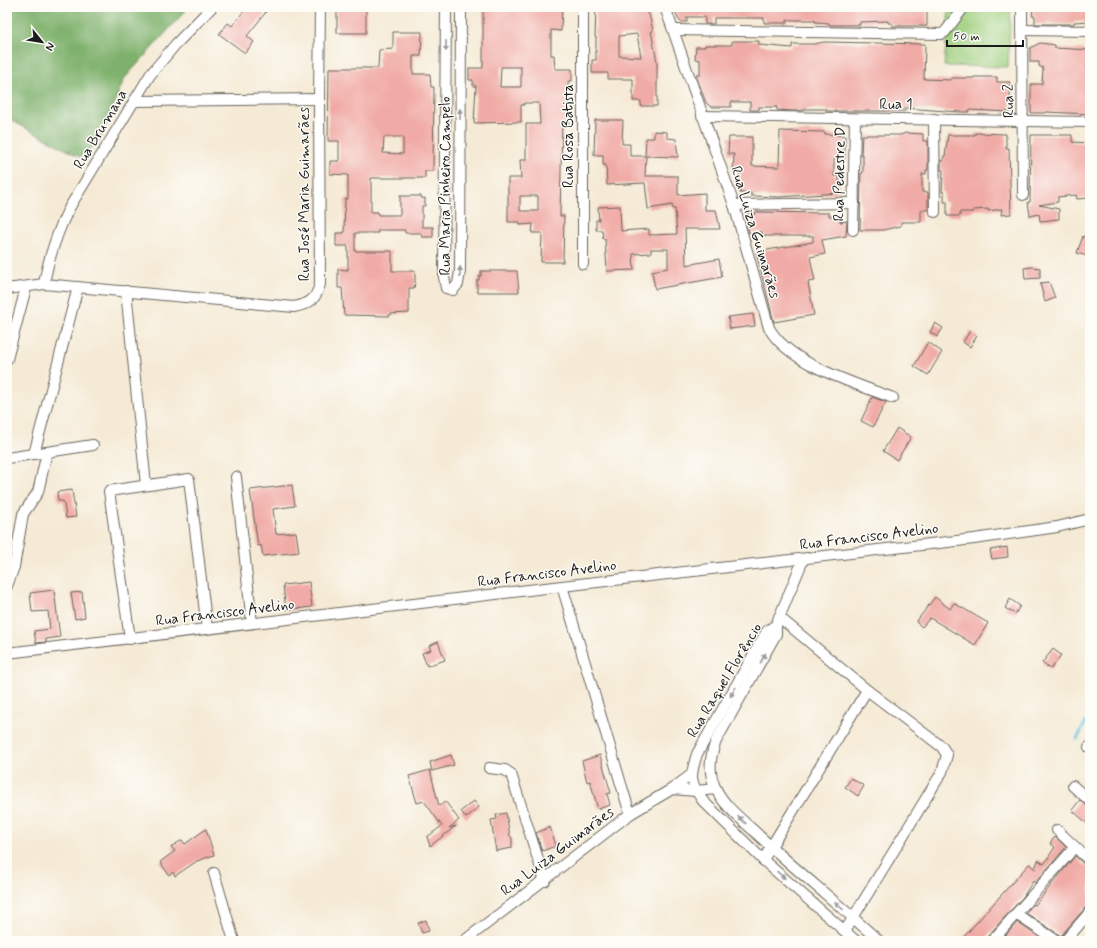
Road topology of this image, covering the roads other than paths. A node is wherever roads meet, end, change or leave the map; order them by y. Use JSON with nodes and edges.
{"nodes":[{"id":1,"x":212,"y":7,"type":"edge"},
{"id":2,"x":320,"y":7,"type":"edge"},
{"id":3,"x":446,"y":7,"type":"edge"},
{"id":4,"x":460,"y":7,"type":"edge"},
{"id":5,"x":583,"y":7,"type":"edge"},
{"id":6,"x":665,"y":7,"type":"edge"},
{"id":7,"x":964,"y":7,"type":"edge"},
{"id":8,"x":1022,"y":7,"type":"edge"},
{"id":9,"x":674,"y":30,"type":"junction"},
{"id":10,"x":1022,"y":30,"type":"junction"},
{"id":11,"x":1090,"y":31,"type":"edge"},
{"id":12,"x":319,"y":99,"type":"junction"},
{"id":13,"x":134,"y":100,"type":"junction"},
{"id":14,"x":702,"y":116,"type":"junction"},
{"id":15,"x":855,"y":119,"type":"junction"},
{"id":16,"x":934,"y":119,"type":"junction"},
{"id":17,"x":1024,"y":122,"type":"junction"},
{"id":18,"x":1090,"y":122,"type":"edge"},
{"id":19,"x":445,"y":136,"type":"junction"},
{"id":20,"x":460,"y":136,"type":"junction"},
{"id":21,"x":1022,"y":195,"type":"dead end"},
{"id":22,"x":854,"y":203,"type":"junction"},
{"id":23,"x":734,"y":205,"type":"junction"},
{"id":24,"x":935,"y":212,"type":"dead end"},
{"id":25,"x":853,"y":230,"type":"dead end"},
{"id":26,"x":583,"y":264,"type":"dead end"},
{"id":27,"x":44,"y":284,"type":"junction"},
{"id":28,"x":78,"y":287,"type":"junction"},
{"id":29,"x":26,"y":288,"type":"junction"},
{"id":30,"x":7,"y":289,"type":"edge"},
{"id":31,"x":126,"y":292,"type":"junction"},
{"id":32,"x":7,"y":359,"type":"edge"},
{"id":33,"x":893,"y":398,"type":"dead end"},
{"id":34,"x":93,"y":445,"type":"dead end"},
{"id":35,"x":47,"y":452,"type":"junction"},
{"id":36,"x":34,"y":454,"type":"junction"},
{"id":37,"x":7,"y":458,"type":"edge"},
{"id":38,"x":236,"y":477,"type":"dead end"},
{"id":39,"x":146,"y":485,"type":"junction"},
{"id":40,"x":1090,"y":519,"type":"edge"},
{"id":41,"x":803,"y":560,"type":"junction"},
{"id":42,"x":7,"y":586,"type":"edge"},
{"id":43,"x":562,"y":586,"type":"junction"},
{"id":44,"x":778,"y":621,"type":"junction"},
{"id":45,"x":252,"y":623,"type":"junction"},
{"id":46,"x":207,"y":628,"type":"junction"},
{"id":47,"x":130,"y":639,"type":"junction"},
{"id":48,"x":7,"y":653,"type":"edge"},
{"id":49,"x":867,"y":690,"type":"junction"},
{"id":50,"x":489,"y":768,"type":"dead end"},
{"id":51,"x":690,"y":775,"type":"junction"},
{"id":52,"x":1073,"y":786,"type":"dead end"},
{"id":53,"x":672,"y":789,"type":"junction"},
{"id":54,"x":716,"y":789,"type":"junction"},
{"id":55,"x":696,"y":791,"type":"junction"},
{"id":56,"x":1090,"y":801,"type":"edge"},
{"id":57,"x":630,"y":814,"type":"junction"},
{"id":58,"x":1057,"y":830,"type":"dead end"},
{"id":59,"x":771,"y":848,"type":"junction"},
{"id":60,"x":1075,"y":848,"type":"junction"},
{"id":61,"x":762,"y":860,"type":"junction"},
{"id":62,"x":1090,"y":860,"type":"edge"},
{"id":63,"x":214,"y":873,"type":"dead end"},
{"id":64,"x":545,"y":881,"type":"junction"},
{"id":65,"x":1090,"y":912,"type":"edge"},
{"id":66,"x":1016,"y":914,"type":"junction"},
{"id":67,"x":854,"y":918,"type":"junction"},
{"id":68,"x":845,"y":931,"type":"junction"},
{"id":69,"x":234,"y":941,"type":"edge"},
{"id":70,"x":464,"y":941,"type":"edge"},
{"id":71,"x":856,"y":941,"type":"edge"},
{"id":72,"x":879,"y":941,"type":"edge"},
{"id":73,"x":992,"y":941,"type":"edge"},
{"id":74,"x":1057,"y":941,"type":"edge"},
{"id":75,"x":1065,"y":941,"type":"edge"}],
"edges":[{"from":1,"to":13,"type":"street","name":"Rua Brumana"},
{"from":2,"to":12,"type":"street","name":"Rua José Maria Guimarães"},
{"from":3,"to":19,"type":"street","name":"Rua Maria Pinheiro Campelo","one_way":true},
{"from":20,"to":4,"type":"street","name":"Rua Maria Pinheiro Campelo","one_way":true},
{"from":5,"to":26,"type":"street","name":"Rua Rosa Batista"},
{"from":6,"to":9,"type":"street","name":"Rua Luiza Guimarães"},
{"from":7,"to":9,"type":"street"},
{"from":8,"to":10,"type":"street","name":"Rua 2"},
{"from":9,"to":14,"type":"street","name":"Rua Luiza Guimarães"},
{"from":10,"to":11,"type":"street"},
{"from":10,"to":17,"type":"street","name":"Rua 2"},
{"from":12,"to":13,"type":"street"},
{"from":12,"to":31,"type":"street","name":"Rua José Maria Guimarães"},
{"from":13,"to":27,"type":"street","name":"Rua Brumana"},
{"from":14,"to":15,"type":"street","name":"Rua 1"},
{"from":14,"to":23,"type":"street","name":"Rua Luiza Guimarães"},
{"from":15,"to":16,"type":"street","name":"Rua 1"},
{"from":15,"to":22,"type":"street","name":"Rua Pedestre D"},
{"from":16,"to":17,"type":"street","name":"Rua 1"},
{"from":16,"to":24,"type":"street"},
{"from":17,"to":18,"type":"street","name":"Rua 1"},
{"from":17,"to":21,"type":"street","name":"Rua 2"},
{"from":19,"to":20,"type":"street"},
{"from":19,"to":20,"type":"street","name":"Rua Maria Pinheiro Campelo","one_way":true},
{"from":22,"to":23,"type":"street"},
{"from":22,"to":25,"type":"street","name":"Rua Pedestre D"},
{"from":23,"to":33,"type":"street","name":"Rua Luiza Guimarães"},
{"from":27,"to":28,"type":"street","name":"Rua José Maria Guimarães"},
{"from":27,"to":29,"type":"street","name":"Rua José Maria Guimarães"},
{"from":28,"to":31,"type":"street","name":"Rua José Maria Guimarães"},
{"from":28,"to":36,"type":"street"},
{"from":29,"to":30,"type":"street","name":"Rua José Maria Guimarães"},
{"from":29,"to":32,"type":"street"},
{"from":31,"to":39,"type":"street"},
{"from":34,"to":35,"type":"street"},
{"from":35,"to":36,"type":"street"},
{"from":35,"to":42,"type":"street"},
{"from":36,"to":37,"type":"street"},
{"from":38,"to":45,"type":"street"},
{"from":39,"to":46,"type":"street"},
{"from":39,"to":47,"type":"street"},
{"from":40,"to":41,"type":"street","name":"Rua Francisco Avelino"},
{"from":41,"to":43,"type":"street","name":"Rua Francisco Avelino"},
{"from":41,"to":44,"type":"street"},
{"from":43,"to":45,"type":"street","name":"Rua Francisco Avelino"},
{"from":43,"to":57,"type":"street"},
{"from":44,"to":49,"type":"street"},
{"from":44,"to":51,"type":"street","name":"Rua Raquel Florêncio","one_way":true},
{"from":54,"to":44,"type":"street","name":"Rua Raquel Florêncio","one_way":true},
{"from":45,"to":46,"type":"street","name":"Rua Francisco Avelino"},
{"from":46,"to":47,"type":"street","name":"Rua Francisco Avelino"},
{"from":47,"to":48,"type":"street","name":"Rua Francisco Avelino"},
{"from":49,"to":59,"type":"street"},
{"from":49,"to":67,"type":"street"},
{"from":50,"to":64,"type":"street"},
{"from":51,"to":53,"type":"street","name":"Rua Luiza Guimarães"},
{"from":51,"to":55,"type":"street"},
{"from":52,"to":56,"type":"street"},
{"from":53,"to":55,"type":"street"},
{"from":53,"to":57,"type":"street","name":"Rua Luiza Guimarães"},
{"from":54,"to":55,"type":"street"},
{"from":59,"to":54,"type":"street","name":"Rua Raquel Florêncio","one_way":true},
{"from":55,"to":61,"type":"street"},
{"from":57,"to":64,"type":"street","name":"Rua Luiza Guimarães"},
{"from":58,"to":60,"type":"street"},
{"from":59,"to":61,"type":"street"},
{"from":67,"to":59,"type":"street","name":"Rua Raquel Florêncio","one_way":true},
{"from":60,"to":62,"type":"street"},
{"from":60,"to":66,"type":"street"},
{"from":61,"to":68,"type":"street","one_way":true},
{"from":63,"to":69,"type":"street"},
{"from":64,"to":70,"type":"street","name":"Rua Luiza Guimarães"},
{"from":65,"to":75,"type":"street"},
{"from":66,"to":73,"type":"street"},
{"from":66,"to":74,"type":"street"},
{"from":67,"to":68,"type":"street"},
{"from":67,"to":72,"type":"street","name":"Rua Raquel Florêncio"},
{"from":68,"to":71,"type":"street"}]}
